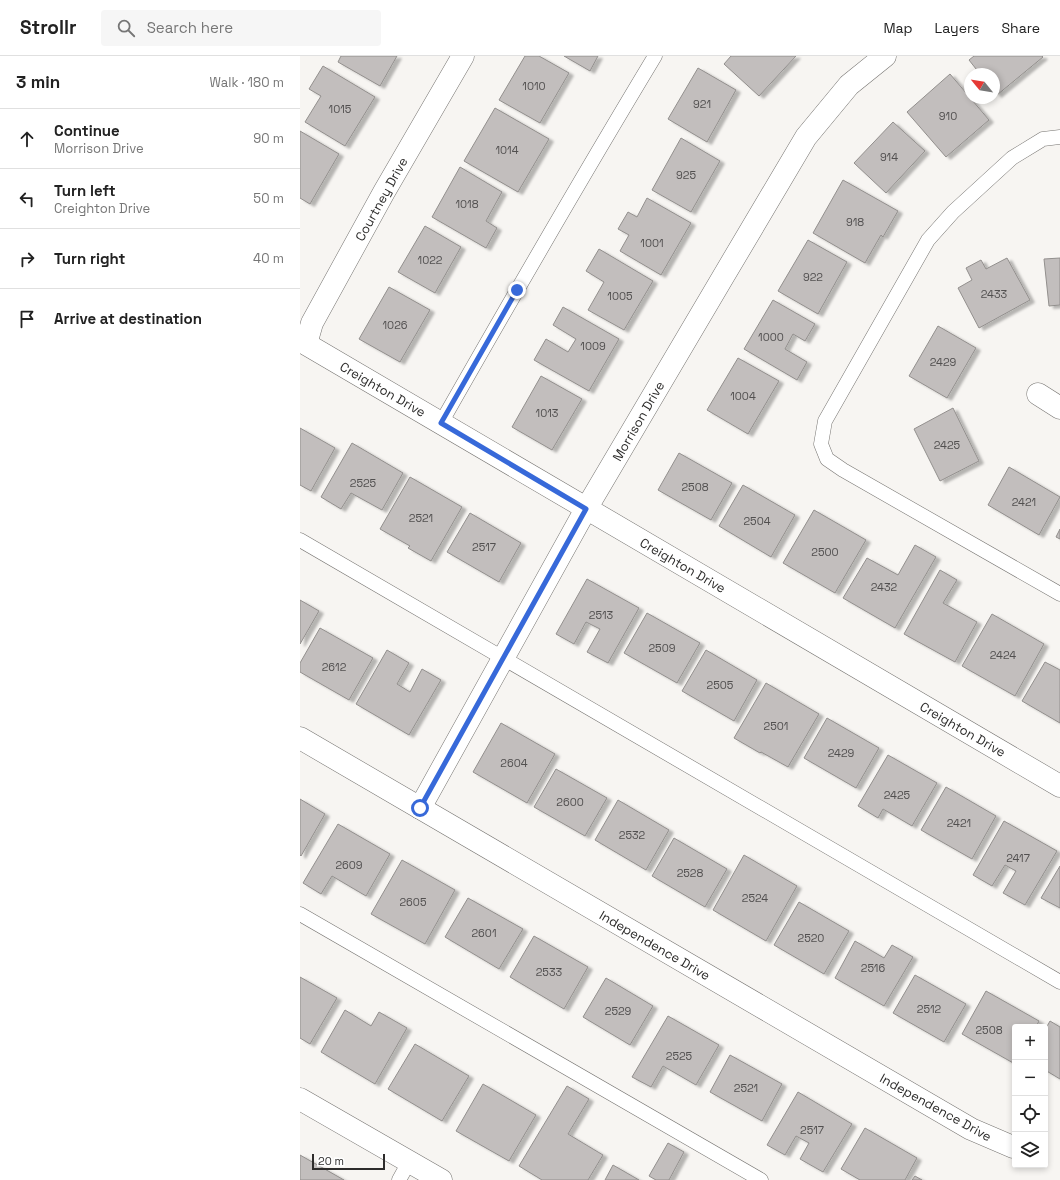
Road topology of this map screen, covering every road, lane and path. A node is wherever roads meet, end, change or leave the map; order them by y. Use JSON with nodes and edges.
{"nodes":[{"id":1,"x":463,"y":56,"type":"edge"},
{"id":2,"x":655,"y":56,"type":"edge"},
{"id":3,"x":885,"y":56,"type":"edge"},
{"id":4,"x":1060,"y":137,"type":"edge"},
{"id":5,"x":306,"y":344,"type":"joint"},
{"id":6,"x":1038,"y":394,"type":"dead end"},
{"id":7,"x":1060,"y":408,"type":"edge"},
{"id":8,"x":441,"y":423,"type":"junction"},
{"id":9,"x":586,"y":509,"type":"junction"},
{"id":10,"x":300,"y":540,"type":"edge"},
{"id":11,"x":1060,"y":594,"type":"edge"},
{"id":12,"x":504,"y":659,"type":"junction"},
{"id":13,"x":300,"y":738,"type":"edge"},
{"id":14,"x":1060,"y":786,"type":"edge"},
{"id":15,"x":420,"y":808,"type":"junction"},
{"id":16,"x":300,"y":914,"type":"edge"},
{"id":17,"x":1060,"y":982,"type":"edge"},
{"id":18,"x":300,"y":1099,"type":"edge"},
{"id":19,"x":1012,"y":1148,"type":"edge"},
{"id":20,"x":404,"y":1171,"type":"edge"},
{"id":21,"x":441,"y":1180,"type":"edge"},
{"id":22,"x":761,"y":1180,"type":"edge"}],
"edges":[{"from":1,"to":5,"type":"street","name":"Courtney Drive"},
{"from":2,"to":8,"type":"lane"},
{"from":3,"to":9,"type":"street","name":"Morrison Drive"},
{"from":4,"to":11,"type":"lane"},
{"from":5,"to":8,"type":"street","name":"Creighton Drive"},
{"from":6,"to":7,"type":"street"},
{"from":8,"to":9,"type":"street","name":"Creighton Drive"},
{"from":9,"to":12,"type":"street","name":"Morrison Drive"},
{"from":9,"to":14,"type":"street","name":"Creighton Drive"},
{"from":10,"to":12,"type":"lane"},
{"from":12,"to":15,"type":"street","name":"Morrison Drive"},
{"from":12,"to":17,"type":"lane"},
{"from":13,"to":15,"type":"street","name":"Independence Drive"},
{"from":15,"to":19,"type":"street","name":"Independence Drive"},
{"from":16,"to":22,"type":"lane"},
{"from":18,"to":20,"type":"street"},
{"from":20,"to":21,"type":"street"}]}
